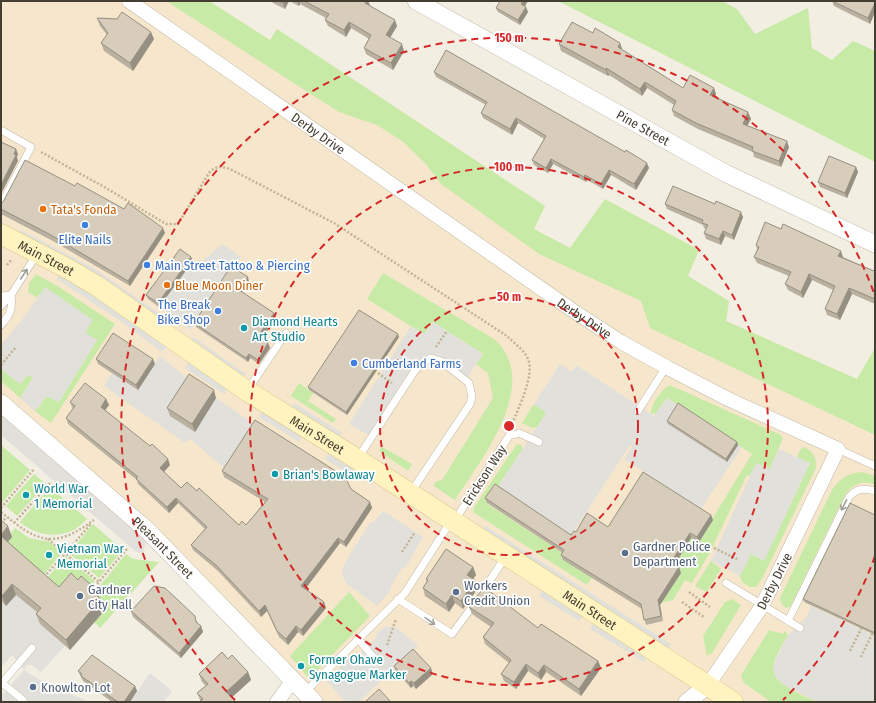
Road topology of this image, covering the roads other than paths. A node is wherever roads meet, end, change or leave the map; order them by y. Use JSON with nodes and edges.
{"nodes":[{"id":1,"x":129,"y":1,"type":"edge"},
{"id":2,"x":416,"y":1,"type":"edge"},
{"id":3,"x":1,"y":130,"type":"edge"},
{"id":4,"x":1,"y":205,"type":"edge"},
{"id":5,"x":1,"y":234,"type":"edge"},
{"id":6,"x":875,"y":244,"type":"edge"},
{"id":7,"x":38,"y":252,"type":"junction"},
{"id":8,"x":11,"y":295,"type":"junction"},
{"id":9,"x":1,"y":296,"type":"edge"},
{"id":10,"x":1,"y":306,"type":"edge"},
{"id":11,"x":1,"y":326,"type":"edge"},
{"id":12,"x":286,"y":333,"type":"dead end"},
{"id":13,"x":666,"y":367,"type":"junction"},
{"id":14,"x":247,"y":391,"type":"junction"},
{"id":15,"x":1,"y":403,"type":"edge"},
{"id":16,"x":638,"y":411,"type":"dead end"},
{"id":17,"x":539,"y":442,"type":"dead end"},
{"id":18,"x":838,"y":449,"type":"junction"},
{"id":19,"x":358,"y":459,"type":"junction"},
{"id":20,"x":875,"y":466,"type":"edge"},
{"id":21,"x":875,"y":492,"type":"edge"},
{"id":22,"x":410,"y":494,"type":"junction"},
{"id":23,"x":452,"y":521,"type":"junction"},
{"id":24,"x":506,"y":556,"type":"junction"},
{"id":25,"x":726,"y":583,"type":"dead end"},
{"id":26,"x":398,"y":599,"type":"junction"},
{"id":27,"x":762,"y":606,"type":"junction"},
{"id":28,"x":788,"y":621,"type":"junction"},
{"id":29,"x":800,"y":628,"type":"dead end"},
{"id":30,"x":358,"y":639,"type":"junction"},
{"id":31,"x":32,"y":648,"type":"dead end"},
{"id":32,"x":374,"y":658,"type":"dead end"},
{"id":33,"x":2,"y":684,"type":"edge"},
{"id":34,"x":708,"y":685,"type":"junction"},
{"id":35,"x":304,"y":692,"type":"edge"},
{"id":36,"x":23,"y":700,"type":"dead end"},
{"id":37,"x":277,"y":702,"type":"edge"},
{"id":38,"x":687,"y":702,"type":"edge"},
{"id":39,"x":733,"y":702,"type":"edge"}],
"edges":[{"from":1,"to":13,"type":"street","name":"Derby Drive"},
{"from":2,"to":6,"type":"street","name":"Pine Street"},
{"from":3,"to":4,"type":"lane"},
{"from":5,"to":7,"type":"main road","name":"Main Street"},
{"from":8,"to":7,"type":"lane","one_way":true},
{"from":7,"to":14,"type":"main road","name":"Main Street"},
{"from":8,"to":9,"type":"lane"},
{"from":8,"to":10,"type":"lane"},
{"from":8,"to":11,"type":"lane"},
{"from":12,"to":14,"type":"lane"},
{"from":13,"to":16,"type":"lane"},
{"from":13,"to":18,"type":"street","name":"Derby Drive"},
{"from":14,"to":19,"type":"main road","name":"Main Street"},
{"from":15,"to":35,"type":"street","name":"Pleasant Street"},
{"from":17,"to":23,"type":"lane","name":"Erickson Way"},
{"from":18,"to":20,"type":"lane"},
{"from":18,"to":27,"type":"street","name":"Derby Drive"},
{"from":19,"to":22,"type":"main road","name":"Main Street"},
{"from":19,"to":22,"type":"lane"},
{"from":21,"to":28,"type":"lane","one_way":true},
{"from":22,"to":23,"type":"main road","name":"Main Street"},
{"from":23,"to":24,"type":"main road","name":"Main Street"},
{"from":23,"to":26,"type":"lane","name":"Erickson Way"},
{"from":26,"to":24,"type":"lane","one_way":true},
{"from":24,"to":34,"type":"main road","name":"Main Street"},
{"from":25,"to":27,"type":"lane"},
{"from":26,"to":30,"type":"lane","name":"Erickson Way"},
{"from":27,"to":28,"type":"lane"},
{"from":27,"to":34,"type":"street","name":"Derby Drive"},
{"from":28,"to":29,"type":"lane"},
{"from":30,"to":32,"type":"lane"},
{"from":30,"to":35,"type":"lane","name":"Erickson Way"},
{"from":31,"to":33,"type":"lane"},
{"from":33,"to":36,"type":"lane"},
{"from":34,"to":38,"type":"street"},
{"from":34,"to":39,"type":"main road","name":"Main Street"},
{"from":35,"to":37,"type":"street"}]}
